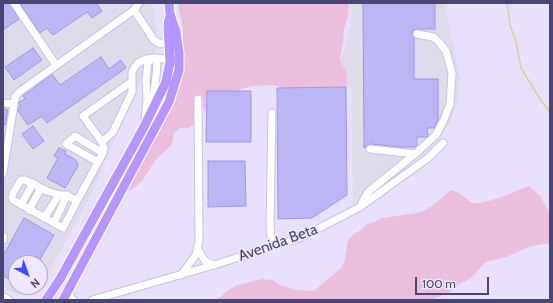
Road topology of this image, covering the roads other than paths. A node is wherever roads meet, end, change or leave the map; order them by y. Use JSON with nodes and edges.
{"nodes":[{"id":1,"x":14,"y":3,"type":"edge"},
{"id":2,"x":139,"y":3,"type":"edge"},
{"id":3,"x":169,"y":3,"type":"edge"},
{"id":4,"x":134,"y":10,"type":"junction"},
{"id":5,"x":170,"y":14,"type":"junction"},
{"id":6,"x":416,"y":34,"type":"dead end"},
{"id":7,"x":170,"y":40,"type":"junction"},
{"id":8,"x":155,"y":58,"type":"junction"},
{"id":9,"x":170,"y":62,"type":"junction"},
{"id":10,"x":56,"y":65,"type":"junction"},
{"id":11,"x":131,"y":82,"type":"junction"},
{"id":12,"x":172,"y":91,"type":"junction"},
{"id":13,"x":198,"y":99,"type":"dead end"},
{"id":14,"x":3,"y":103,"type":"edge"},
{"id":15,"x":14,"y":104,"type":"junction"},
{"id":16,"x":272,"y":113,"type":"dead end"},
{"id":17,"x":151,"y":114,"type":"junction"},
{"id":18,"x":144,"y":127,"type":"junction"},
{"id":19,"x":102,"y":142,"type":"junction"},
{"id":20,"x":443,"y":143,"type":"dead end"},
{"id":21,"x":94,"y":148,"type":"junction"},
{"id":22,"x":370,"y":149,"type":"dead end"},
{"id":23,"x":103,"y":153,"type":"junction"},
{"id":24,"x":416,"y":154,"type":"junction"},
{"id":25,"x":89,"y":157,"type":"junction"},
{"id":26,"x":98,"y":162,"type":"junction"},
{"id":27,"x":3,"y":173,"type":"edge"},
{"id":28,"x":33,"y":183,"type":"junction"},
{"id":29,"x":41,"y":188,"type":"junction"},
{"id":30,"x":59,"y":195,"type":"junction"},
{"id":31,"x":68,"y":195,"type":"junction"},
{"id":32,"x":77,"y":201,"type":"junction"},
{"id":33,"x":21,"y":205,"type":"junction"},
{"id":34,"x":360,"y":207,"type":"junction"},
{"id":35,"x":29,"y":210,"type":"junction"},
{"id":36,"x":44,"y":218,"type":"junction"},
{"id":37,"x":54,"y":223,"type":"junction"},
{"id":38,"x":3,"y":236,"type":"edge"},
{"id":39,"x":3,"y":240,"type":"edge"},
{"id":40,"x":272,"y":247,"type":"junction"},
{"id":41,"x":197,"y":248,"type":"junction"},
{"id":42,"x":214,"y":266,"type":"junction"},
{"id":43,"x":181,"y":275,"type":"junction"},
{"id":44,"x":65,"y":296,"type":"edge"},
{"id":45,"x":3,"y":297,"type":"edge"},
{"id":46,"x":9,"y":300,"type":"edge"},
{"id":47,"x":46,"y":300,"type":"edge"},
{"id":48,"x":73,"y":300,"type":"edge"},
{"id":49,"x":92,"y":300,"type":"edge"}],
"edges":[{"from":1,"to":10,"type":"street"},
{"from":2,"to":4,"type":"street"},
{"from":3,"to":5,"type":"main road"},
{"from":4,"to":7,"type":"street"},
{"from":4,"to":10,"type":"street"},
{"from":5,"to":7,"type":"main road"},
{"from":5,"to":12,"type":"main road"},
{"from":6,"to":24,"type":"street"},
{"from":7,"to":9,"type":"main road"},
{"from":8,"to":9,"type":"street"},
{"from":8,"to":11,"type":"street"},
{"from":8,"to":17,"type":"street"},
{"from":8,"to":18,"type":"street"},
{"from":9,"to":12,"type":"street"},
{"from":9,"to":17,"type":"main road"},
{"from":10,"to":15,"type":"street"},
{"from":11,"to":19,"type":"street"},
{"from":11,"to":19,"type":"street"},
{"from":12,"to":44,"type":"main road"},
{"from":13,"to":41,"type":"street"},
{"from":14,"to":15,"type":"street"},
{"from":15,"to":27,"type":"street"},
{"from":16,"to":40,"type":"street"},
{"from":17,"to":18,"type":"main road"},
{"from":18,"to":47,"type":"main road"},
{"from":19,"to":23,"type":"street"},
{"from":20,"to":34,"type":"street","name":"Avenida Beta"},
{"from":21,"to":23,"type":"street"},
{"from":21,"to":25,"type":"street"},
{"from":21,"to":25,"type":"street"},
{"from":22,"to":24,"type":"street"},
{"from":23,"to":26,"type":"street"},
{"from":24,"to":34,"type":"street"},
{"from":25,"to":26,"type":"street"},
{"from":26,"to":32,"type":"street"},
{"from":28,"to":29,"type":"street"},
{"from":28,"to":33,"type":"street"},
{"from":28,"to":33,"type":"street"},
{"from":29,"to":30,"type":"street"},
{"from":29,"to":35,"type":"street"},
{"from":30,"to":31,"type":"street"},
{"from":30,"to":36,"type":"street"},
{"from":31,"to":32,"type":"street"},
{"from":31,"to":37,"type":"street"},
{"from":32,"to":37,"type":"street"},
{"from":33,"to":35,"type":"street"},
{"from":34,"to":40,"type":"street","name":"Avenida Beta"},
{"from":35,"to":36,"type":"street"},
{"from":36,"to":37,"type":"street"},
{"from":38,"to":39,"type":"street"},
{"from":40,"to":42,"type":"street","name":"Avenida Beta"},
{"from":41,"to":42,"type":"street"},
{"from":41,"to":43,"type":"street"},
{"from":42,"to":43,"type":"street","name":"Avenida Beta"},
{"from":43,"to":49,"type":"street","name":"Avenida Beta"},
{"from":44,"to":48,"type":"street"},
{"from":45,"to":46,"type":"street"}]}
